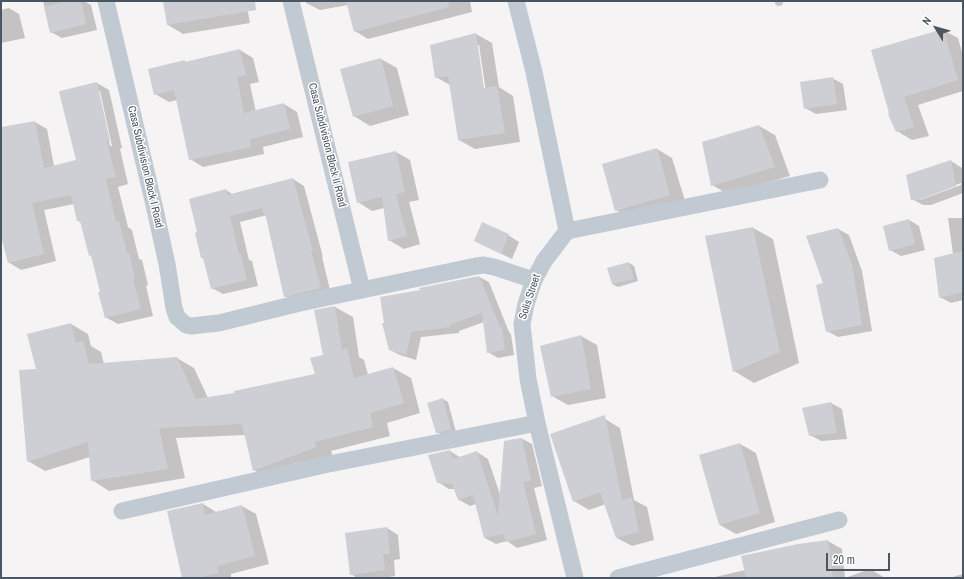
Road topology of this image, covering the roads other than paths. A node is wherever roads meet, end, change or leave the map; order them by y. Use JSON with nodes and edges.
{"nodes":[{"id":1,"x":106,"y":1,"type":"edge"},
{"id":2,"x":291,"y":1,"type":"edge"},
{"id":3,"x":516,"y":1,"type":"edge"},
{"id":4,"x":820,"y":180,"type":"dead end"},
{"id":5,"x":567,"y":231,"type":"junction"},
{"id":6,"x":534,"y":280,"type":"junction"},
{"id":7,"x":362,"y":290,"type":"junction"},
{"id":8,"x":537,"y":423,"type":"junction"},
{"id":9,"x":122,"y":511,"type":"dead end"},
{"id":10,"x":839,"y":520,"type":"dead end"},
{"id":11,"x":575,"y":578,"type":"edge"},
{"id":12,"x":618,"y":578,"type":"edge"}],
"edges":[{"from":1,"to":7,"type":"street","name":"Casa Subdivision Block I Road"},
{"from":2,"to":7,"type":"street","name":"Casa Subdivision Block II Road"},
{"from":3,"to":5,"type":"street"},
{"from":4,"to":5,"type":"street"},
{"from":5,"to":6,"type":"street","name":"Solis Street"},
{"from":6,"to":7,"type":"street"},
{"from":6,"to":8,"type":"street","name":"Solis Street"},
{"from":8,"to":9,"type":"street"},
{"from":8,"to":11,"type":"street","name":"Solis Street"},
{"from":10,"to":12,"type":"street"}]}
